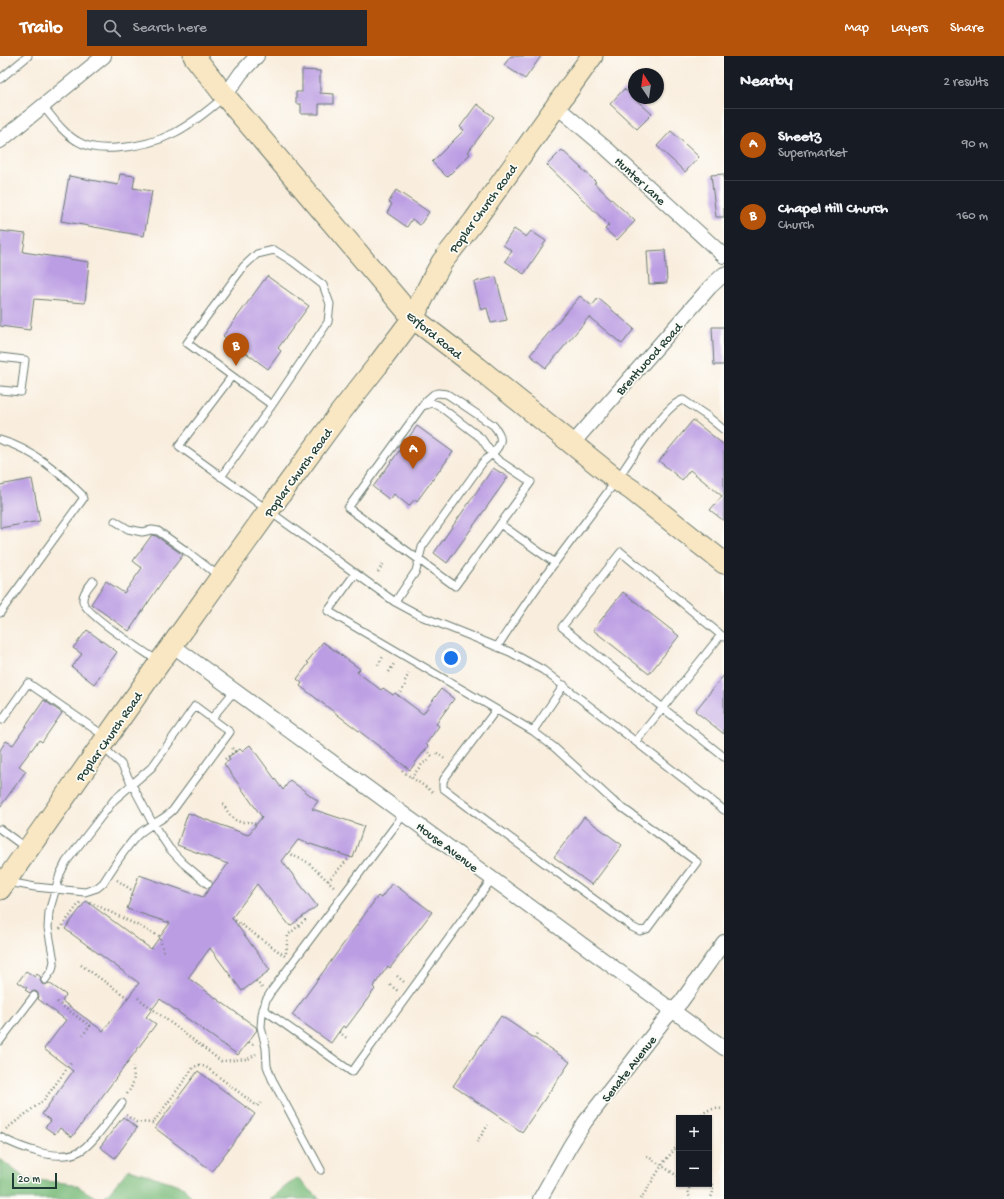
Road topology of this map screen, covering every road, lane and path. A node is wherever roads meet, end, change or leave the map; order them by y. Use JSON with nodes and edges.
{"nodes":[{"id":1,"x":28,"y":56,"type":"edge"},
{"id":2,"x":104,"y":56,"type":"edge"},
{"id":3,"x":194,"y":56,"type":"edge"},
{"id":4,"x":257,"y":56,"type":"edge"},
{"id":5,"x":592,"y":56,"type":"edge"},
{"id":6,"x":0,"y":79,"type":"edge"},
{"id":7,"x":225,"y":96,"type":"junction"},
{"id":8,"x":43,"y":106,"type":"junction"},
{"id":9,"x":556,"y":106,"type":"junction"},
{"id":10,"x":0,"y":142,"type":"edge"},
{"id":11,"x":724,"y":256,"type":"edge"},
{"id":12,"x":724,"y":274,"type":"edge"},
{"id":13,"x":412,"y":318,"type":"junction"},
{"id":14,"x":0,"y":358,"type":"edge"},
{"id":15,"x":232,"y":376,"type":"junction"},
{"id":16,"x":0,"y":390,"type":"edge"},
{"id":17,"x":272,"y":405,"type":"junction"},
{"id":18,"x":421,"y":407,"type":"junction"},
{"id":19,"x":724,"y":430,"type":"edge"},
{"id":20,"x":0,"y":440,"type":"edge"},
{"id":21,"x":573,"y":444,"type":"junction"},
{"id":22,"x":492,"y":454,"type":"junction"},
{"id":23,"x":221,"y":477,"type":"junction"},
{"id":24,"x":617,"y":480,"type":"junction"},
{"id":25,"x":269,"y":511,"type":"junction"},
{"id":26,"x":115,"y":521,"type":"dead end"},
{"id":27,"x":500,"y":524,"type":"junction"},
{"id":28,"x":420,"y":560,"type":"junction"},
{"id":29,"x":555,"y":563,"type":"junction"},
{"id":30,"x":724,"y":563,"type":"edge"},
{"id":31,"x":383,"y":564,"type":"dead end"},
{"id":32,"x":378,"y":572,"type":"dead end"},
{"id":33,"x":354,"y":574,"type":"junction"},
{"id":34,"x":221,"y":578,"type":"junction"},
{"id":35,"x":93,"y":582,"type":"dead end"},
{"id":36,"x":395,"y":602,"type":"junction"},
{"id":37,"x":0,"y":613,"type":"edge"},
{"id":38,"x":722,"y":636,"type":"edge"},
{"id":39,"x":172,"y":645,"type":"junction"},
{"id":40,"x":497,"y":647,"type":"junction"},
{"id":41,"x":160,"y":662,"type":"junction"},
{"id":42,"x":406,"y":684,"type":"dead end"},
{"id":43,"x":564,"y":685,"type":"junction"},
{"id":44,"x":235,"y":690,"type":"junction"},
{"id":45,"x":398,"y":696,"type":"dead end"},
{"id":46,"x":663,"y":708,"type":"junction"},
{"id":47,"x":496,"y":710,"type":"junction"},
{"id":48,"x":212,"y":718,"type":"junction"},
{"id":49,"x":2,"y":720,"type":"dead end"},
{"id":50,"x":533,"y":731,"type":"junction"},
{"id":51,"x":636,"y":741,"type":"junction"},
{"id":52,"x":104,"y":742,"type":"junction"},
{"id":53,"x":230,"y":745,"type":"dead end"},
{"id":54,"x":712,"y":748,"type":"junction"},
{"id":55,"x":425,"y":750,"type":"dead end"},
{"id":56,"x":724,"y":750,"type":"edge"},
{"id":57,"x":432,"y":756,"type":"dead end"},
{"id":58,"x":724,"y":757,"type":"edge"},
{"id":59,"x":430,"y":760,"type":"dead end"},
{"id":60,"x":221,"y":761,"type":"dead end"},
{"id":61,"x":402,"y":771,"type":"dead end"},
{"id":62,"x":411,"y":778,"type":"junction"},
{"id":63,"x":132,"y":784,"type":"junction"},
{"id":64,"x":437,"y":790,"type":"dead end"},
{"id":65,"x":223,"y":804,"type":"dead end"},
{"id":66,"x":724,"y":810,"type":"edge"},
{"id":67,"x":404,"y":814,"type":"junction"},
{"id":68,"x":153,"y":824,"type":"junction"},
{"id":69,"x":256,"y":825,"type":"dead end"},
{"id":70,"x":0,"y":829,"type":"edge"},
{"id":71,"x":28,"y":849,"type":"junction"},
{"id":72,"x":288,"y":853,"type":"dead end"},
{"id":73,"x":350,"y":858,"type":"dead end"},
{"id":74,"x":492,"y":879,"type":"junction"},
{"id":75,"x":328,"y":881,"type":"junction"},
{"id":76,"x":208,"y":884,"type":"dead end"},
{"id":77,"x":3,"y":885,"type":"edge"},
{"id":78,"x":124,"y":885,"type":"dead end"},
{"id":79,"x":55,"y":888,"type":"junction"},
{"id":80,"x":338,"y":890,"type":"dead end"},
{"id":81,"x":133,"y":892,"type":"dead end"},
{"id":82,"x":83,"y":898,"type":"dead end"},
{"id":83,"x":90,"y":902,"type":"dead end"},
{"id":84,"x":302,"y":917,"type":"dead end"},
{"id":85,"x":232,"y":918,"type":"dead end"},
{"id":86,"x":58,"y":931,"type":"dead end"},
{"id":87,"x":724,"y":942,"type":"edge"},
{"id":88,"x":164,"y":952,"type":"dead end"},
{"id":89,"x":81,"y":965,"type":"dead end"},
{"id":90,"x":45,"y":980,"type":"dead end"},
{"id":91,"x":34,"y":996,"type":"dead end"},
{"id":92,"x":128,"y":998,"type":"dead end"},
{"id":93,"x":138,"y":998,"type":"dead end"},
{"id":94,"x":57,"y":1002,"type":"dead end"},
{"id":95,"x":263,"y":1008,"type":"junction"},
{"id":96,"x":673,"y":1011,"type":"junction"},
{"id":97,"x":339,"y":1032,"type":"dead end"},
{"id":98,"x":539,"y":1032,"type":"dead end"},
{"id":99,"x":83,"y":1035,"type":"dead end"},
{"id":100,"x":534,"y":1038,"type":"dead end"},
{"id":101,"x":348,"y":1039,"type":"dead end"},
{"id":102,"x":0,"y":1042,"type":"edge"},
{"id":103,"x":248,"y":1042,"type":"dead end"},
{"id":104,"x":724,"y":1048,"type":"edge"},
{"id":105,"x":71,"y":1063,"type":"dead end"},
{"id":106,"x":134,"y":1067,"type":"dead end"},
{"id":107,"x":126,"y":1095,"type":"dead end"},
{"id":108,"x":122,"y":1103,"type":"dead end"},
{"id":109,"x":261,"y":1103,"type":"dead end"},
{"id":110,"x":724,"y":1109,"type":"edge"},
{"id":111,"x":702,"y":1115,"type":"edge"},
{"id":112,"x":136,"y":1122,"type":"dead end"},
{"id":113,"x":488,"y":1125,"type":"dead end"},
{"id":114,"x":2,"y":1134,"type":"edge"},
{"id":115,"x":477,"y":1142,"type":"dead end"},
{"id":116,"x":676,"y":1147,"type":"edge"},
{"id":117,"x":647,"y":1156,"type":"dead end"},
{"id":118,"x":662,"y":1165,"type":"junction"},
{"id":119,"x":321,"y":1170,"type":"dead end"},
{"id":120,"x":676,"y":1175,"type":"edge"},
{"id":121,"x":712,"y":1186,"type":"edge"},
{"id":122,"x":689,"y":1187,"type":"edge"},
{"id":123,"x":540,"y":1199,"type":"edge"},
{"id":124,"x":641,"y":1199,"type":"edge"},
{"id":125,"x":691,"y":1199,"type":"edge"},
{"id":126,"x":711,"y":1199,"type":"edge"}],
"edges":[{"from":1,"to":6,"type":"lane"},
{"from":2,"to":8,"type":"street"},
{"from":3,"to":7,"type":"street","name":"Erford Road"},
{"from":4,"to":7,"type":"street"},
{"from":5,"to":9,"type":"street","name":"Poplar Church Road"},
{"from":7,"to":8,"type":"lane"},
{"from":7,"to":13,"type":"street","name":"Erford Road"},
{"from":8,"to":10,"type":"street"},
{"from":9,"to":11,"type":"street","name":"Hunter Lane"},
{"from":9,"to":13,"type":"street","name":"Poplar Church Road"},
{"from":12,"to":21,"type":"street","name":"Brentwood Road"},
{"from":13,"to":21,"type":"street","name":"Erford Road"},
{"from":13,"to":25,"type":"street","name":"Poplar Church Road"},
{"from":14,"to":16,"type":"lane"},
{"from":15,"to":17,"type":"lane"},
{"from":15,"to":17,"type":"lane"},
{"from":15,"to":23,"type":"lane"},
{"from":17,"to":23,"type":"lane"},
{"from":18,"to":22,"type":"lane"},
{"from":18,"to":22,"type":"lane"},
{"from":18,"to":28,"type":"lane"},
{"from":19,"to":24,"type":"lane"},
{"from":20,"to":37,"type":"lane"},
{"from":21,"to":24,"type":"street","name":"Erford Road"},
{"from":22,"to":27,"type":"lane"},
{"from":22,"to":28,"type":"lane"},
{"from":23,"to":25,"type":"lane"},
{"from":24,"to":29,"type":"lane"},
{"from":24,"to":30,"type":"street","name":"Erford Road"},
{"from":25,"to":33,"type":"lane"},
{"from":25,"to":34,"type":"street","name":"Poplar Church Road"},
{"from":26,"to":34,"type":"lane"},
{"from":27,"to":28,"type":"lane"},
{"from":27,"to":29,"type":"lane"},
{"from":28,"to":36,"type":"lane"},
{"from":29,"to":40,"type":"lane"},
{"from":31,"to":32,"type":"path"},
{"from":33,"to":36,"type":"lane"},
{"from":33,"to":47,"type":"lane"},
{"from":34,"to":39,"type":"street","name":"Poplar Church Road"},
{"from":35,"to":41,"type":"lane"},
{"from":36,"to":40,"type":"lane"},
{"from":38,"to":46,"type":"lane"},
{"from":38,"to":46,"type":"lane"},
{"from":39,"to":41,"type":"street","name":"Poplar Church Road"},
{"from":39,"to":44,"type":"street","name":"House Avenue"},
{"from":40,"to":43,"type":"lane"},
{"from":41,"to":52,"type":"street","name":"Poplar Church Road"},
{"from":42,"to":45,"type":"path"},
{"from":43,"to":50,"type":"lane"},
{"from":43,"to":51,"type":"lane"},
{"from":44,"to":48,"type":"lane"},
{"from":44,"to":67,"type":"street","name":"House Avenue"},
{"from":46,"to":51,"type":"lane"},
{"from":46,"to":54,"type":"lane"},
{"from":47,"to":50,"type":"lane"},
{"from":47,"to":50,"type":"lane"},
{"from":48,"to":63,"type":"lane"},
{"from":48,"to":68,"type":"lane"},
{"from":49,"to":52,"type":"lane"},
{"from":51,"to":66,"type":"lane"},
{"from":52,"to":63,"type":"lane"},
{"from":52,"to":71,"type":"street","name":"Poplar Church Road"},
{"from":53,"to":60,"type":"path"},
{"from":54,"to":56,"type":"lane"},
{"from":54,"to":58,"type":"lane"},
{"from":55,"to":57,"type":"path"},
{"from":59,"to":62,"type":"path"},
{"from":61,"to":62,"type":"path"},
{"from":62,"to":64,"type":"path"},
{"from":63,"to":68,"type":"lane"},
{"from":63,"to":79,"type":"lane"},
{"from":65,"to":69,"type":"path"},
{"from":67,"to":74,"type":"street","name":"House Avenue"},
{"from":67,"to":95,"type":"lane"},
{"from":68,"to":76,"type":"lane"},
{"from":68,"to":79,"type":"lane"},
{"from":70,"to":71,"type":"lane"},
{"from":71,"to":77,"type":"street","name":"Poplar Church Road"},
{"from":72,"to":75,"type":"path"},
{"from":73,"to":75,"type":"path"},
{"from":74,"to":95,"type":"lane"},
{"from":74,"to":96,"type":"street","name":"House Avenue"},
{"from":75,"to":80,"type":"path"},
{"from":77,"to":79,"type":"lane"},
{"from":78,"to":81,"type":"path"},
{"from":79,"to":90,"type":"lane"},
{"from":82,"to":86,"type":"path"},
{"from":83,"to":88,"type":"path"},
{"from":84,"to":85,"type":"path"},
{"from":87,"to":96,"type":"street","name":"Senate Avenue"},
{"from":89,"to":92,"type":"path"},
{"from":91,"to":102,"type":"lane"},
{"from":93,"to":103,"type":"path"},
{"from":94,"to":99,"type":"path"},
{"from":95,"to":119,"type":"lane"},
{"from":96,"to":104,"type":"street","name":"House Avenue"},
{"from":96,"to":123,"type":"street","name":"Senate Avenue"},
{"from":97,"to":101,"type":"path"},
{"from":98,"to":100,"type":"path"},
{"from":105,"to":114,"type":"path"},
{"from":106,"to":107,"type":"path"},
{"from":108,"to":114,"type":"lane"},
{"from":109,"to":112,"type":"path"},
{"from":110,"to":111,"type":"path"},
{"from":113,"to":115,"type":"path"},
{"from":116,"to":118,"type":"path"},
{"from":117,"to":118,"type":"path"},
{"from":118,"to":120,"type":"path"},
{"from":118,"to":124,"type":"path"},
{"from":121,"to":126,"type":"path"},
{"from":122,"to":125,"type":"path"}]}
